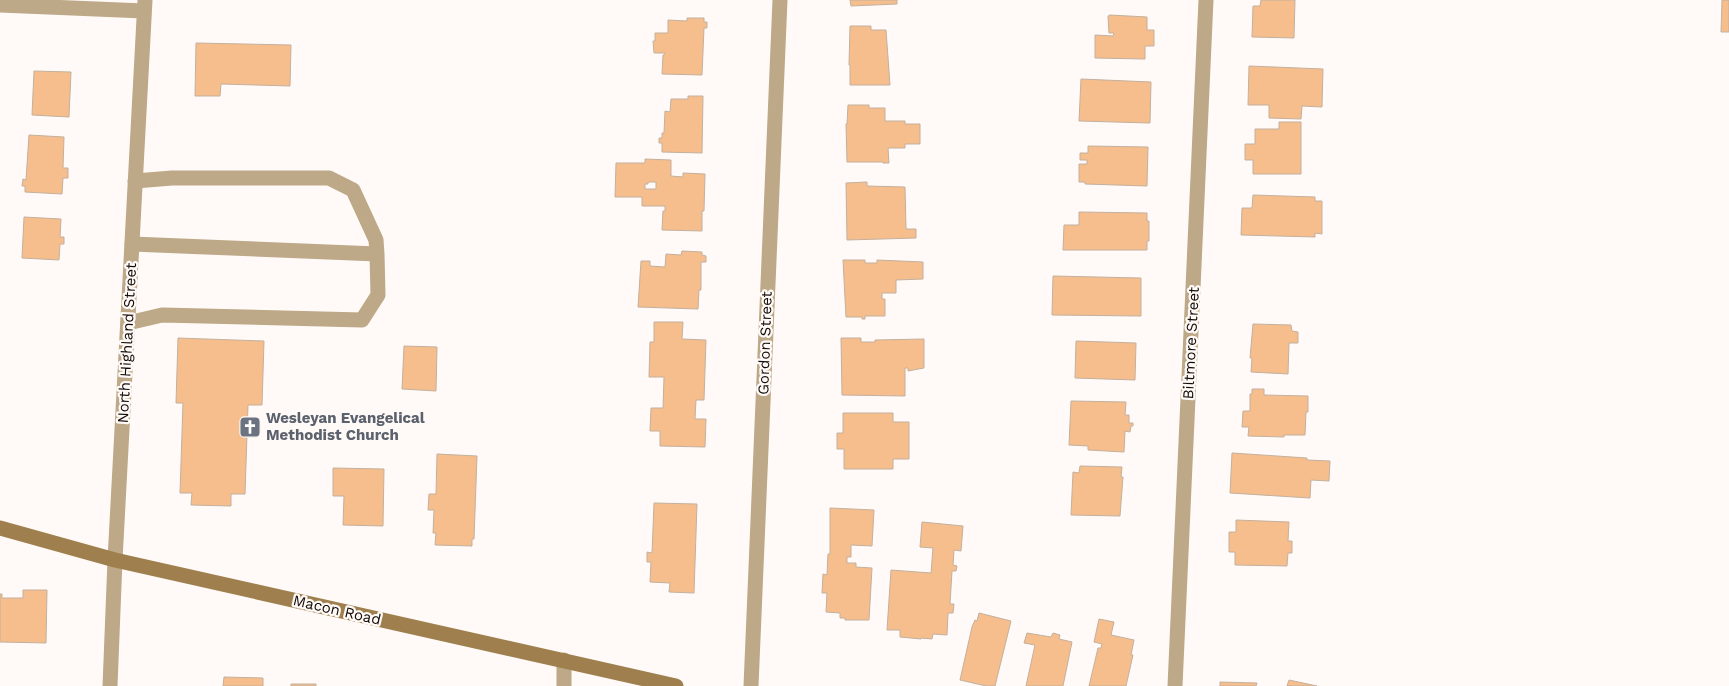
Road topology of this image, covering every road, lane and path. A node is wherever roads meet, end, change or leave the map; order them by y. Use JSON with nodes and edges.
{"nodes":[{"id":1,"x":780,"y":0,"type":"edge"},
{"id":2,"x":1206,"y":0,"type":"edge"},
{"id":3,"x":0,"y":5,"type":"edge"},
{"id":4,"x":144,"y":6,"type":"edge"},
{"id":5,"x":135,"y":182,"type":"junction"},
{"id":6,"x":132,"y":244,"type":"junction"},
{"id":7,"x":377,"y":254,"type":"junction"},
{"id":8,"x":128,"y":323,"type":"junction"},
{"id":9,"x":0,"y":528,"type":"edge"},
{"id":10,"x":115,"y":560,"type":"junction"},
{"id":11,"x":564,"y":660,"type":"junction"},
{"id":12,"x":110,"y":686,"type":"edge"},
{"id":13,"x":564,"y":686,"type":"edge"},
{"id":14,"x":676,"y":686,"type":"edge"},
{"id":15,"x":751,"y":686,"type":"edge"},
{"id":16,"x":1175,"y":686,"type":"edge"}],
"edges":[{"from":1,"to":15,"type":"street","name":"Gordon Street"},
{"from":2,"to":16,"type":"street","name":"Biltmore Street"},
{"from":3,"to":4,"type":"street"},
{"from":4,"to":5,"type":"street","name":"North Highland Street"},
{"from":5,"to":6,"type":"street","name":"North Highland Street"},
{"from":5,"to":7,"type":"street"},
{"from":6,"to":7,"type":"street"},
{"from":6,"to":8,"type":"street","name":"North Highland Street"},
{"from":7,"to":8,"type":"street"},
{"from":8,"to":10,"type":"street","name":"North Highland Street"},
{"from":9,"to":10,"type":"main road","name":"Macon Road"},
{"from":10,"to":11,"type":"main road","name":"Macon Road"},
{"from":10,"to":12,"type":"street","name":"North Highland Street"},
{"from":11,"to":13,"type":"street"},
{"from":11,"to":14,"type":"main road","name":"Macon Road"}]}
